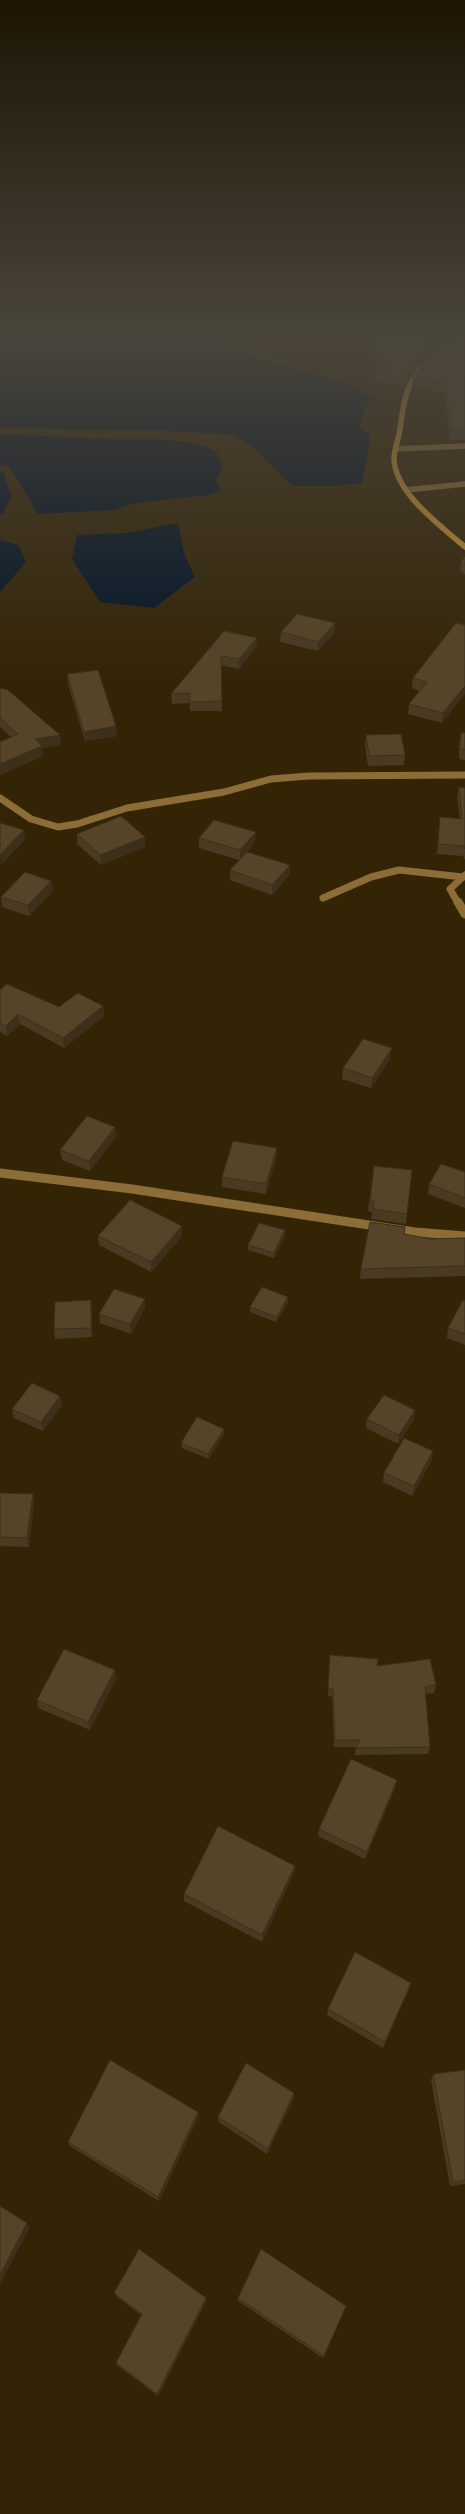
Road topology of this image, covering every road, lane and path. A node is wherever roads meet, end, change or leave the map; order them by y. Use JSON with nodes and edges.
{"nodes":[{"id":1,"x":396,"y":449,"type":"edge"},
{"id":2,"x":465,"y":484,"type":"edge"},
{"id":3,"x":406,"y":490,"type":"junction"},
{"id":4,"x":465,"y":548,"type":"edge"},
{"id":5,"x":465,"y":775,"type":"edge"},
{"id":6,"x":0,"y":798,"type":"edge"},
{"id":7,"x":464,"y":876,"type":"edge"},
{"id":8,"x":323,"y":898,"type":"dead end"},
{"id":9,"x":465,"y":914,"type":"edge"},
{"id":10,"x":0,"y":1173,"type":"edge"},
{"id":11,"x":465,"y":1236,"type":"edge"}],
"edges":[{"from":1,"to":3,"type":"main road"},
{"from":2,"to":3,"type":"street"},
{"from":3,"to":4,"type":"main road"},
{"from":5,"to":6,"type":"street"},
{"from":7,"to":8,"type":"street"},
{"from":7,"to":9,"type":"street"},
{"from":10,"to":11,"type":"street"}]}
